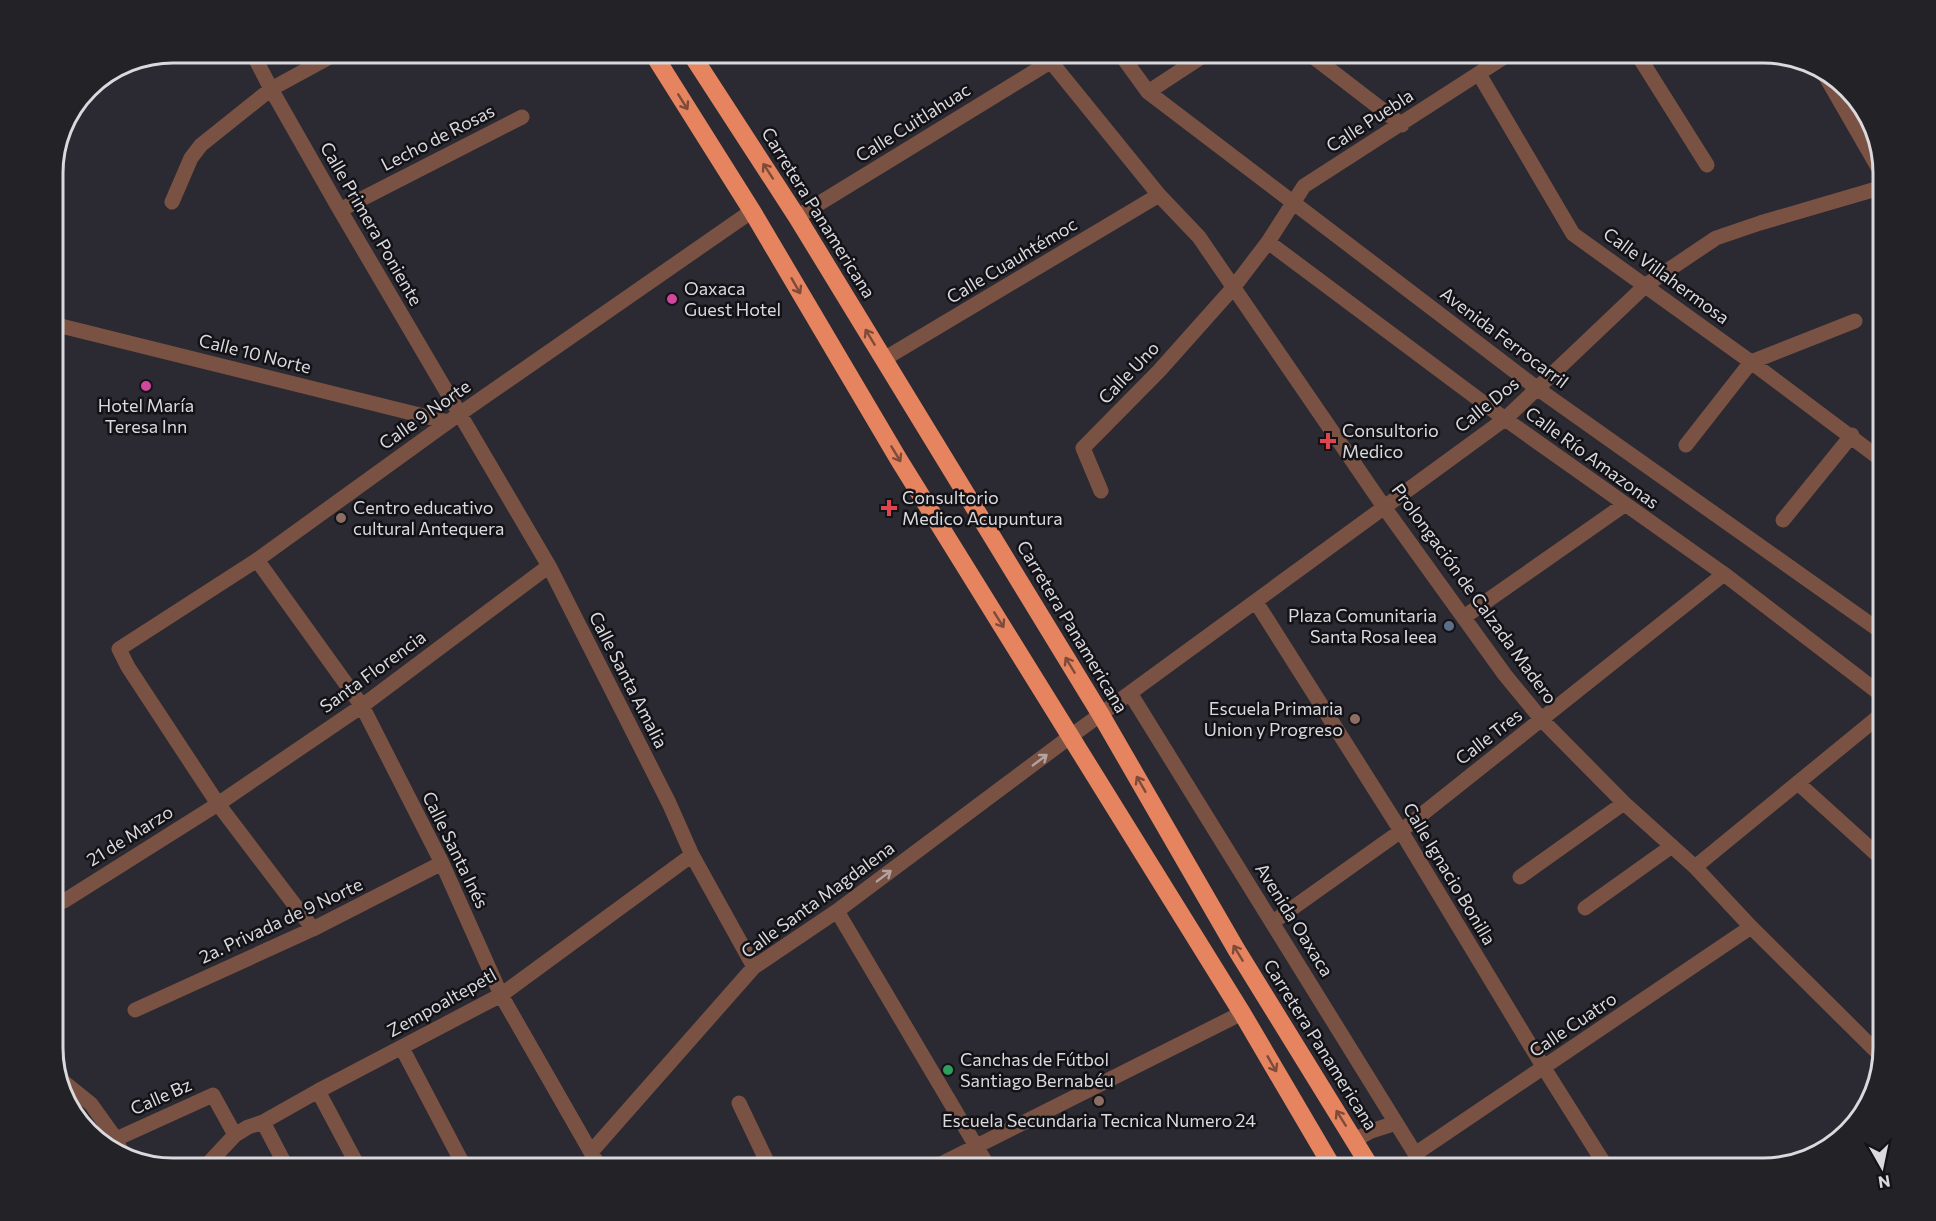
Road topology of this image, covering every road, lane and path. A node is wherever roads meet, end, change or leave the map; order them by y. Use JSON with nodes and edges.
{"nodes":[{"id":1,"x":258,"y":63,"type":"edge"},
{"id":2,"x":319,"y":63,"type":"edge"},
{"id":3,"x":659,"y":63,"type":"edge"},
{"id":4,"x":697,"y":63,"type":"edge"},
{"id":5,"x":1038,"y":63,"type":"edge"},
{"id":6,"x":1052,"y":63,"type":"edge"},
{"id":7,"x":1127,"y":63,"type":"edge"},
{"id":8,"x":1192,"y":63,"type":"edge"},
{"id":9,"x":1321,"y":63,"type":"edge"},
{"id":10,"x":1496,"y":63,"type":"edge"},
{"id":11,"x":1643,"y":63,"type":"edge"},
{"id":12,"x":1479,"y":74,"type":"junction"},
{"id":13,"x":1833,"y":88,"type":"edge"},
{"id":14,"x":271,"y":89,"type":"junction"},
{"id":15,"x":1148,"y":92,"type":"junction"},
{"id":16,"x":522,"y":117,"type":"dead end"},
{"id":17,"x":1402,"y":125,"type":"junction"},
{"id":18,"x":1871,"y":154,"type":"edge"},
{"id":19,"x":1707,"y":165,"type":"dead end"},
{"id":20,"x":1873,"y":191,"type":"edge"},
{"id":21,"x":1159,"y":195,"type":"junction"},
{"id":22,"x":172,"y":202,"type":"dead end"},
{"id":23,"x":1293,"y":203,"type":"junction"},
{"id":24,"x":340,"y":210,"type":"junction"},
{"id":25,"x":752,"y":211,"type":"junction"},
{"id":26,"x":797,"y":217,"type":"junction"},
{"id":27,"x":1268,"y":242,"type":"junction"},
{"id":28,"x":1646,"y":285,"type":"junction"},
{"id":29,"x":1233,"y":288,"type":"junction"},
{"id":30,"x":1855,"y":321,"type":"dead end"},
{"id":31,"x":63,"y":326,"type":"edge"},
{"id":32,"x":884,"y":359,"type":"junction"},
{"id":33,"x":1751,"y":362,"type":"junction"},
{"id":34,"x":1538,"y":389,"type":"junction"},
{"id":35,"x":454,"y":418,"type":"junction"},
{"id":36,"x":1505,"y":419,"type":"junction"},
{"id":37,"x":1852,"y":435,"type":"junction"},
{"id":38,"x":1686,"y":445,"type":"dead end"},
{"id":39,"x":1873,"y":451,"type":"edge"},
{"id":40,"x":1101,"y":491,"type":"dead end"},
{"id":41,"x":1624,"y":505,"type":"junction"},
{"id":42,"x":1384,"y":507,"type":"junction"},
{"id":43,"x":1783,"y":520,"type":"dead end"},
{"id":44,"x":257,"y":560,"type":"junction"},
{"id":45,"x":549,"y":566,"type":"junction"},
{"id":46,"x":1724,"y":574,"type":"junction"},
{"id":47,"x":1256,"y":602,"type":"junction"},
{"id":48,"x":1464,"y":617,"type":"junction"},
{"id":49,"x":1873,"y":625,"type":"edge"},
{"id":50,"x":1873,"y":688,"type":"edge"},
{"id":51,"x":1130,"y":693,"type":"junction"},
{"id":52,"x":362,"y":706,"type":"junction"},
{"id":53,"x":1101,"y":715,"type":"junction"},
{"id":54,"x":1542,"y":720,"type":"junction"},
{"id":55,"x":1873,"y":722,"type":"edge"},
{"id":56,"x":1071,"y":736,"type":"junction"},
{"id":57,"x":1799,"y":784,"type":"junction"},
{"id":58,"x":1624,"y":803,"type":"junction"},
{"id":59,"x":218,"y":804,"type":"junction"},
{"id":60,"x":1401,"y":831,"type":"junction"},
{"id":61,"x":1672,"y":846,"type":"junction"},
{"id":62,"x":1873,"y":850,"type":"edge"},
{"id":63,"x":692,"y":855,"type":"junction"},
{"id":64,"x":442,"y":863,"type":"junction"},
{"id":65,"x":1695,"y":867,"type":"junction"},
{"id":66,"x":1520,"y":877,"type":"dead end"},
{"id":67,"x":64,"y":901,"type":"dead end"},
{"id":68,"x":1585,"y":908,"type":"dead end"},
{"id":69,"x":837,"y":911,"type":"junction"},
{"id":70,"x":1273,"y":922,"type":"junction"},
{"id":71,"x":1751,"y":927,"type":"junction"},
{"id":72,"x":313,"y":929,"type":"junction"},
{"id":73,"x":754,"y":967,"type":"junction"},
{"id":74,"x":501,"y":995,"type":"junction"},
{"id":75,"x":135,"y":1010,"type":"dead end"},
{"id":76,"x":1242,"y":1013,"type":"junction"},
{"id":77,"x":402,"y":1048,"type":"junction"},
{"id":78,"x":1873,"y":1048,"type":"edge"},
{"id":79,"x":1544,"y":1068,"type":"junction"},
{"id":80,"x":70,"y":1087,"type":"edge"},
{"id":81,"x":318,"y":1090,"type":"junction"},
{"id":82,"x":739,"y":1103,"type":"dead end"},
{"id":83,"x":263,"y":1122,"type":"junction"},
{"id":84,"x":1396,"y":1123,"type":"junction"},
{"id":85,"x":235,"y":1135,"type":"junction"},
{"id":86,"x":1355,"y":1140,"type":"junction"},
{"id":87,"x":116,"y":1142,"type":"edge"},
{"id":88,"x":121,"y":1145,"type":"edge"},
{"id":89,"x":976,"y":1147,"type":"junction"},
{"id":90,"x":591,"y":1152,"type":"junction"},
{"id":91,"x":1415,"y":1154,"type":"junction"},
{"id":92,"x":213,"y":1158,"type":"edge"},
{"id":93,"x":282,"y":1158,"type":"edge"},
{"id":94,"x":354,"y":1158,"type":"edge"},
{"id":95,"x":460,"y":1158,"type":"edge"},
{"id":96,"x":594,"y":1158,"type":"edge"},
{"id":97,"x":765,"y":1158,"type":"edge"},
{"id":98,"x":953,"y":1158,"type":"edge"},
{"id":99,"x":983,"y":1158,"type":"edge"},
{"id":100,"x":1327,"y":1158,"type":"edge"},
{"id":101,"x":1365,"y":1158,"type":"edge"},
{"id":102,"x":1418,"y":1158,"type":"edge"},
{"id":103,"x":1601,"y":1158,"type":"edge"}],
"edges":[{"from":1,"to":14,"type":"street","name":"Calle Primera Poniente"},
{"from":2,"to":14,"type":"street"},
{"from":3,"to":25,"type":"highway","one_way":true},
{"from":26,"to":4,"type":"highway","name":"Carretera Panamericana","one_way":true},
{"from":5,"to":26,"type":"street","name":"Calle Cuitlahuac"},
{"from":6,"to":21,"type":"street","name":"Prolongación de Calzada Madero"},
{"from":7,"to":15,"type":"street","name":"Avenida Ferrocarril"},
{"from":8,"to":15,"type":"street"},
{"from":9,"to":17,"type":"street"},
{"from":10,"to":12,"type":"street","name":"Calle Puebla"},
{"from":11,"to":19,"type":"street"},
{"from":12,"to":17,"type":"street","name":"Calle Puebla"},
{"from":12,"to":28,"type":"street","name":"Calle Villahermosa"},
{"from":13,"to":18,"type":"street"},
{"from":14,"to":22,"type":"street"},
{"from":14,"to":24,"type":"street","name":"Calle Primera Poniente"},
{"from":15,"to":23,"type":"street","name":"Avenida Ferrocarril"},
{"from":16,"to":24,"type":"street","name":"Lecho de Rosas"},
{"from":17,"to":23,"type":"street","name":"Calle Puebla"},
{"from":20,"to":28,"type":"street","name":"Calle Dos"},
{"from":21,"to":29,"type":"street","name":"Prolongación de Calzada Madero"},
{"from":21,"to":32,"type":"street","name":"Calle Cuauhtémoc"},
{"from":23,"to":27,"type":"street","name":"Calle Puebla"},
{"from":23,"to":34,"type":"street","name":"Avenida Ferrocarril"},
{"from":24,"to":35,"type":"street","name":"Calle Primera Poniente"},
{"from":25,"to":35,"type":"street","name":"Calle 9 Norte"},
{"from":25,"to":56,"type":"highway","one_way":true},
{"from":32,"to":26,"type":"highway","name":"Carretera Panamericana","one_way":true},
{"from":27,"to":29,"type":"street"},
{"from":27,"to":36,"type":"street","name":"Calle Río Amazonas"},
{"from":28,"to":33,"type":"street","name":"Calle Villahermosa"},
{"from":28,"to":34,"type":"street","name":"Calle Dos"},
{"from":29,"to":40,"type":"street","name":"Calle Uno"},
{"from":29,"to":42,"type":"street","name":"Prolongación de Calzada Madero"},
{"from":30,"to":33,"type":"street"},
{"from":31,"to":35,"type":"street","name":"Calle 10 Norte"},
{"from":53,"to":32,"type":"highway","name":"Carretera Panamericana","one_way":true},
{"from":33,"to":37,"type":"street","name":"Calle Villahermosa"},
{"from":33,"to":38,"type":"street"},
{"from":34,"to":36,"type":"street","name":"Calle Dos"},
{"from":34,"to":49,"type":"street","name":"Avenida Ferrocarril"},
{"from":35,"to":44,"type":"street","name":"Calle 9 Norte"},
{"from":35,"to":45,"type":"street","name":"Calle Santa Amalia"},
{"from":36,"to":41,"type":"street","name":"Calle Río Amazonas"},
{"from":36,"to":42,"type":"street","name":"Calle Dos"},
{"from":37,"to":39,"type":"street","name":"Calle Villahermosa"},
{"from":37,"to":43,"type":"street"},
{"from":41,"to":46,"type":"street","name":"Calle Río Amazonas"},
{"from":41,"to":48,"type":"street"},
{"from":42,"to":47,"type":"street","name":"Calle Dos"},
{"from":42,"to":48,"type":"street","name":"Prolongación de Calzada Madero"},
{"from":44,"to":52,"type":"street","name":"Calle Santa Inés"},
{"from":44,"to":59,"type":"street","name":"Calle 9 Norte"},
{"from":45,"to":52,"type":"street","name":"Santa Florencia"},
{"from":45,"to":63,"type":"street","name":"Calle Santa Amalia"},
{"from":46,"to":50,"type":"street","name":"Calle Río Amazonas"},
{"from":46,"to":54,"type":"street","name":"Calle Tres"},
{"from":47,"to":51,"type":"street","name":"Calle Dos"},
{"from":47,"to":60,"type":"street","name":"Calle Ignacio Bonilla"},
{"from":48,"to":54,"type":"street","name":"Prolongación de Calzada Madero"},
{"from":51,"to":53,"type":"street","name":"Calle Dos"},
{"from":51,"to":70,"type":"street","name":"Avenida Oaxaca"},
{"from":52,"to":59,"type":"street","name":"Santa Florencia"},
{"from":52,"to":64,"type":"street","name":"Calle Santa Inés"},
{"from":53,"to":56,"type":"street","name":"Calle Santa Magdalena"},
{"from":86,"to":53,"type":"highway","name":"Carretera Panamericana","one_way":true},
{"from":54,"to":58,"type":"street","name":"Prolongación de Calzada Madero"},
{"from":54,"to":60,"type":"street","name":"Calle Tres"},
{"from":55,"to":57,"type":"street"},
{"from":69,"to":56,"type":"street","name":"Calle Santa Magdalena","one_way":true},
{"from":56,"to":76,"type":"highway"},
{"from":57,"to":62,"type":"street"},
{"from":57,"to":65,"type":"street"},
{"from":58,"to":61,"type":"street","name":"Prolongación de Calzada Madero"},
{"from":58,"to":66,"type":"street"},
{"from":59,"to":67,"type":"street","name":"21 de Marzo"},
{"from":59,"to":72,"type":"street"},
{"from":60,"to":70,"type":"street","name":"Calle Tres"},
{"from":60,"to":79,"type":"street","name":"Calle Ignacio Bonilla"},
{"from":61,"to":65,"type":"street","name":"Prolongación de Calzada Madero"},
{"from":61,"to":68,"type":"street"},
{"from":63,"to":73,"type":"street","name":"Calle Santa Amalia"},
{"from":63,"to":74,"type":"street","name":"Zempoaltepetl"},
{"from":64,"to":72,"type":"street","name":"2a. Privada de 9 Norte"},
{"from":64,"to":74,"type":"street","name":"Calle Santa Inés"},
{"from":65,"to":71,"type":"street","name":"Prolongación de Calzada Madero"},
{"from":69,"to":73,"type":"street","name":"Calle Santa Magdalena"},
{"from":69,"to":89,"type":"street"},
{"from":70,"to":84,"type":"street","name":"Avenida Oaxaca"},
{"from":71,"to":78,"type":"street","name":"Prolongación de Calzada Madero"},
{"from":71,"to":79,"type":"street","name":"Calle Cuatro"},
{"from":72,"to":75,"type":"street","name":"2a. Privada de 9 Norte"},
{"from":73,"to":90,"type":"street","name":"Calle Santa Magdalena"},
{"from":74,"to":77,"type":"street","name":"Zempoaltepetl"},
{"from":74,"to":90,"type":"street","name":"Calle Santa Inés"},
{"from":76,"to":89,"type":"street"},
{"from":76,"to":100,"type":"highway","one_way":true},
{"from":77,"to":81,"type":"street","name":"Zempoaltepetl"},
{"from":77,"to":95,"type":"street"},
{"from":79,"to":91,"type":"street","name":"Calle Cuatro"},
{"from":79,"to":103,"type":"street","name":"Calle Ignacio Bonilla"},
{"from":80,"to":87,"type":"street"},
{"from":81,"to":83,"type":"street","name":"Zempoaltepetl"},
{"from":81,"to":94,"type":"street"},
{"from":82,"to":97,"type":"street"},
{"from":83,"to":85,"type":"street","name":"Zempoaltepetl"},
{"from":83,"to":93,"type":"street"},
{"from":84,"to":86,"type":"street"},
{"from":84,"to":91,"type":"street","name":"Avenida Oaxaca"},
{"from":85,"to":88,"type":"street","name":"Calle Bz"},
{"from":85,"to":92,"type":"street","name":"Zempoaltepetl"},
{"from":86,"to":101,"type":"highway","name":"Carretera Panamericana"},
{"from":89,"to":98,"type":"street"},
{"from":89,"to":99,"type":"street"},
{"from":90,"to":96,"type":"street","name":"Calle Santa Inés"},
{"from":91,"to":102,"type":"street","name":"Avenida Oaxaca"}]}
